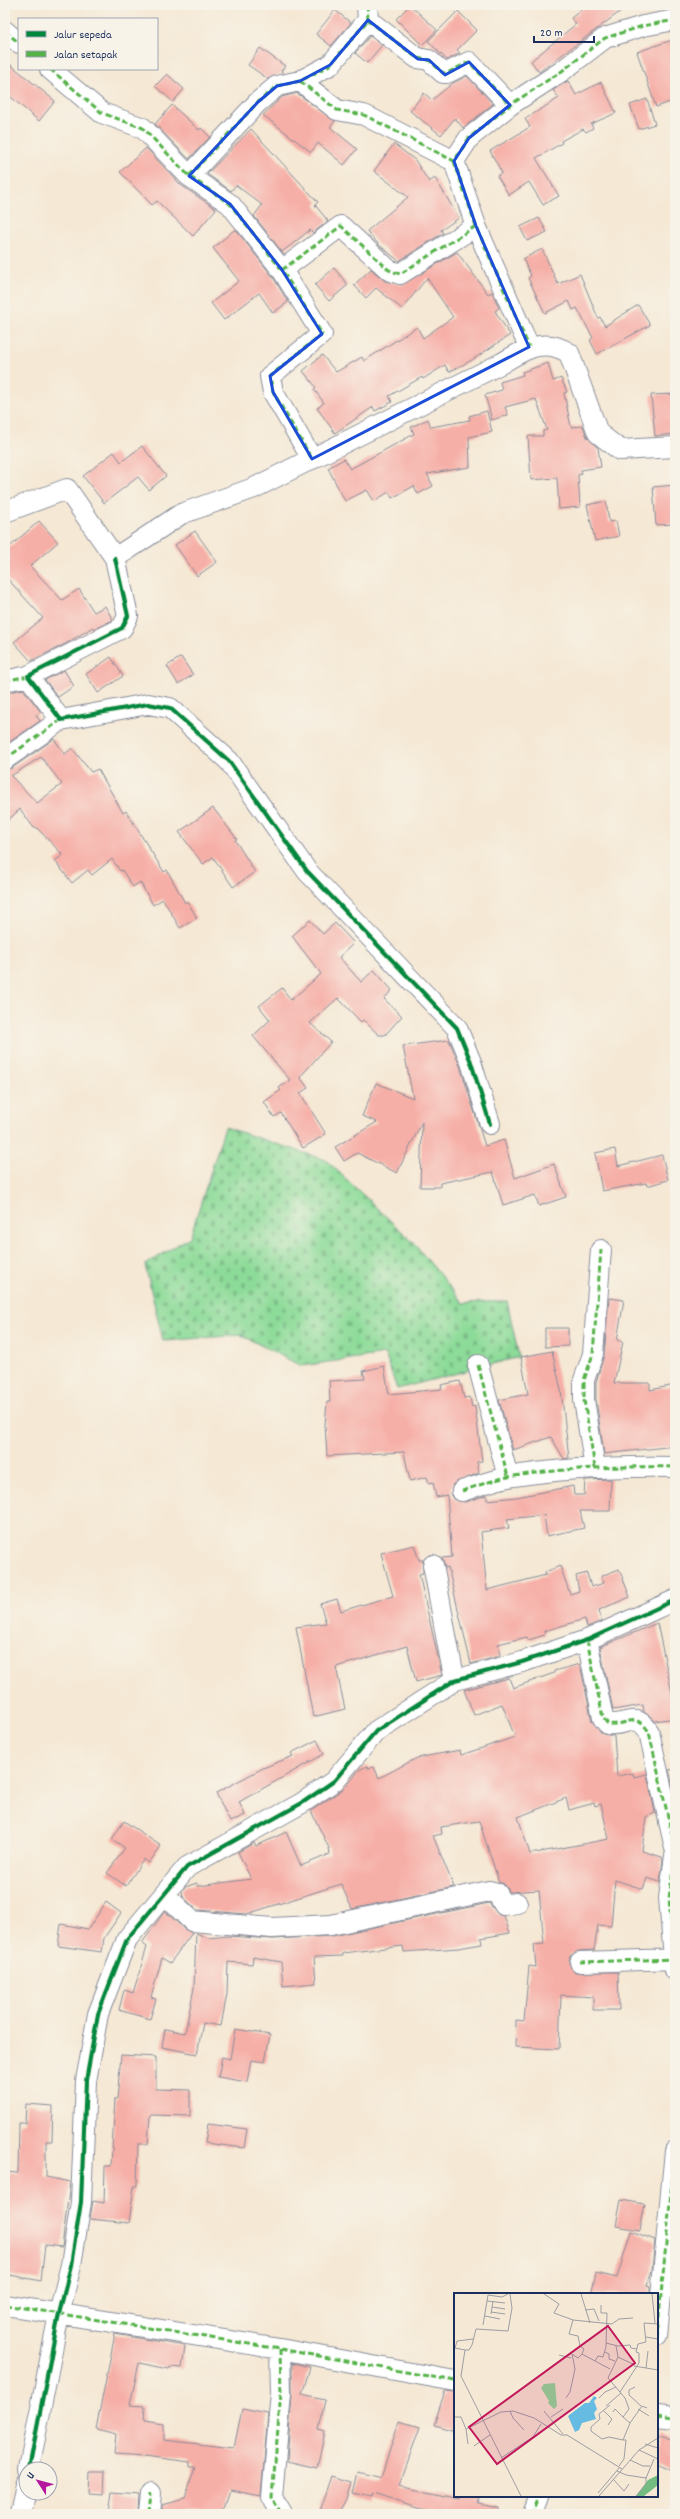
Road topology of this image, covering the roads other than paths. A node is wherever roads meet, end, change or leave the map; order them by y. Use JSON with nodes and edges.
{"nodes":[{"id":1,"x":367,"y":13,"type":"edge"},
{"id":2,"x":675,"y":20,"type":"edge"},
{"id":3,"x":5,"y":31,"type":"edge"},
{"id":4,"x":18,"y":42,"type":"edge"},
{"id":5,"x":51,"y":70,"type":"edge"},
{"id":6,"x":300,"y":81,"type":"junction"},
{"id":7,"x":510,"y":104,"type":"junction"},
{"id":8,"x":454,"y":161,"type":"junction"},
{"id":9,"x":189,"y":176,"type":"junction"},
{"id":10,"x":476,"y":226,"type":"junction"},
{"id":11,"x":282,"y":270,"type":"junction"},
{"id":12,"x":529,"y":347,"type":"junction"},
{"id":13,"x":675,"y":447,"type":"edge"},
{"id":14,"x":312,"y":458,"type":"junction"},
{"id":15,"x":5,"y":512,"type":"edge"},
{"id":16,"x":115,"y":558,"type":"junction"},
{"id":17,"x":28,"y":676,"type":"junction"},
{"id":18,"x":5,"y":681,"type":"edge"},
{"id":19,"x":60,"y":720,"type":"junction"},
{"id":20,"x":5,"y":759,"type":"edge"},
{"id":21,"x":490,"y":1124,"type":"dead end"},
{"id":22,"x":601,"y":1250,"type":"dead end"},
{"id":23,"x":478,"y":1365,"type":"dead end"},
{"id":24,"x":675,"y":1467,"type":"edge"},
{"id":25,"x":595,"y":1468,"type":"junction"},
{"id":26,"x":508,"y":1477,"type":"junction"},
{"id":27,"x":462,"y":1491,"type":"dead end"},
{"id":28,"x":434,"y":1565,"type":"dead end"},
{"id":29,"x":675,"y":1600,"type":"edge"},
{"id":30,"x":587,"y":1640,"type":"junction"},
{"id":31,"x":455,"y":1680,"type":"junction"},
{"id":32,"x":675,"y":1848,"type":"edge"},
{"id":33,"x":675,"y":1856,"type":"edge"},
{"id":34,"x":165,"y":1895,"type":"junction"},
{"id":35,"x":517,"y":1903,"type":"dead end"},
{"id":36,"x":674,"y":1958,"type":"edge"},
{"id":37,"x":580,"y":1962,"type":"dead end"},
{"id":38,"x":675,"y":1970,"type":"edge"},
{"id":39,"x":675,"y":2151,"type":"edge"},
{"id":40,"x":5,"y":2305,"type":"edge"},
{"id":41,"x":59,"y":2314,"type":"junction"},
{"id":42,"x":658,"y":2326,"type":"edge"},
{"id":43,"x":280,"y":2349,"type":"junction"},
{"id":44,"x":454,"y":2382,"type":"edge"},
{"id":45,"x":658,"y":2416,"type":"edge"},
{"id":46,"x":675,"y":2418,"type":"edge"},
{"id":47,"x":31,"y":2461,"type":"edge"},
{"id":48,"x":151,"y":2492,"type":"dead end"},
{"id":49,"x":539,"y":2497,"type":"edge"},
{"id":50,"x":23,"y":2501,"type":"edge"},
{"id":51,"x":20,"y":2514,"type":"edge"},
{"id":52,"x":149,"y":2514,"type":"edge"},
{"id":53,"x":282,"y":2514,"type":"edge"},
{"id":54,"x":532,"y":2514,"type":"edge"}],
"edges":[{"from":1,"to":6,"type":"street"},
{"from":1,"to":7,"type":"street"},
{"from":2,"to":7,"type":"street"},
{"from":3,"to":4,"type":"street"},
{"from":5,"to":9,"type":"street"},
{"from":6,"to":8,"type":"street"},
{"from":6,"to":9,"type":"street"},
{"from":7,"to":8,"type":"street"},
{"from":8,"to":10,"type":"street"},
{"from":9,"to":11,"type":"street"},
{"from":10,"to":11,"type":"street"},
{"from":10,"to":12,"type":"street"},
{"from":11,"to":14,"type":"street"},
{"from":12,"to":13,"type":"street"},
{"from":12,"to":14,"type":"street"},
{"from":14,"to":16,"type":"street"},
{"from":15,"to":16,"type":"street"},
{"from":16,"to":17,"type":"street"},
{"from":17,"to":18,"type":"street"},
{"from":17,"to":19,"type":"street"},
{"from":19,"to":20,"type":"street"},
{"from":19,"to":21,"type":"street"},
{"from":22,"to":25,"type":"street"},
{"from":23,"to":26,"type":"street"},
{"from":24,"to":25,"type":"street"},
{"from":25,"to":26,"type":"street"},
{"from":26,"to":27,"type":"street"},
{"from":28,"to":31,"type":"street"},
{"from":29,"to":30,"type":"street"},
{"from":30,"to":31,"type":"street"},
{"from":30,"to":32,"type":"street"},
{"from":31,"to":34,"type":"street"},
{"from":33,"to":36,"type":"street"},
{"from":34,"to":35,"type":"street"},
{"from":34,"to":41,"type":"street"},
{"from":36,"to":37,"type":"street"},
{"from":36,"to":38,"type":"street"},
{"from":39,"to":42,"type":"street"},
{"from":40,"to":41,"type":"street"},
{"from":41,"to":43,"type":"street"},
{"from":41,"to":47,"type":"street"},
{"from":43,"to":44,"type":"street"},
{"from":43,"to":53,"type":"street"},
{"from":45,"to":46,"type":"street"},
{"from":48,"to":52,"type":"street"},
{"from":49,"to":54,"type":"street"},
{"from":50,"to":51,"type":"street"}]}
